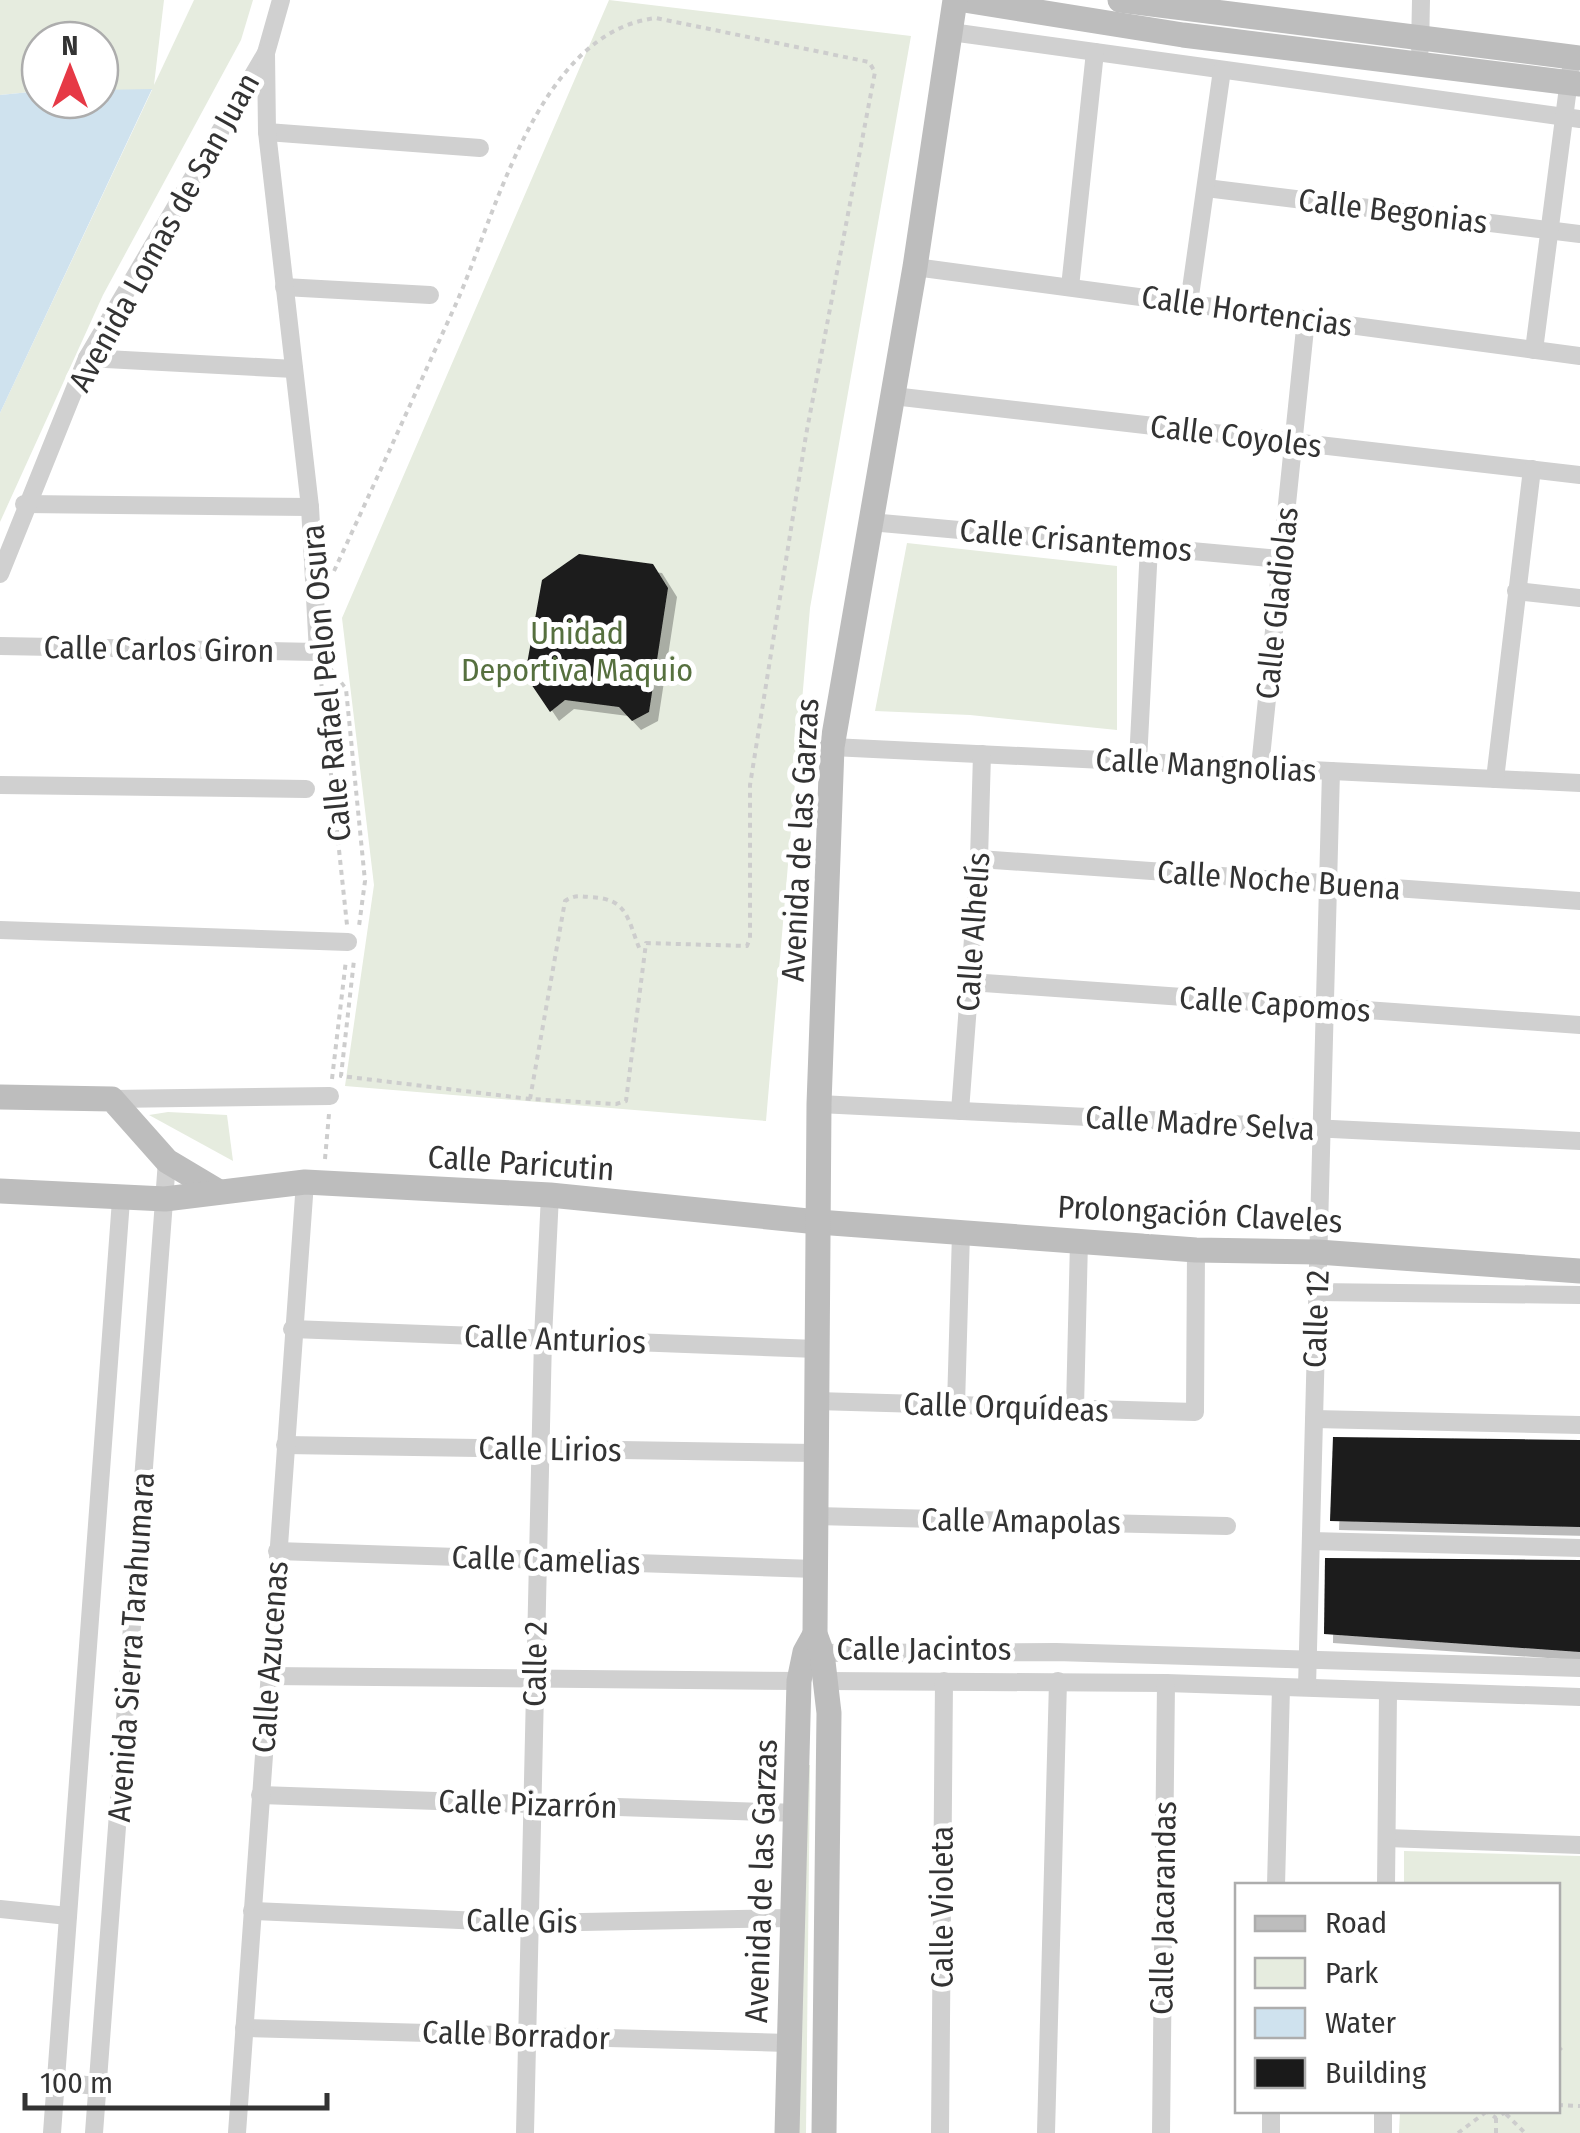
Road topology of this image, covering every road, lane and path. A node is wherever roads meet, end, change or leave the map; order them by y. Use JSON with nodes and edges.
{"nodes":[{"id":1,"x":281,"y":0,"type":"edge"},
{"id":2,"x":955,"y":0,"type":"edge"},
{"id":3,"x":964,"y":0,"type":"edge"},
{"id":4,"x":1120,"y":0,"type":"edge"},
{"id":5,"x":1421,"y":0,"type":"edge"},
{"id":6,"x":1183,"y":4,"type":"edge"},
{"id":7,"x":952,"y":32,"type":"junction"},
{"id":8,"x":1183,"y":34,"type":"junction"},
{"id":9,"x":1094,"y":52,"type":"junction"},
{"id":10,"x":1420,"y":52,"type":"junction"},
{"id":11,"x":266,"y":53,"type":"junction"},
{"id":12,"x":1222,"y":70,"type":"junction"},
{"id":13,"x":1575,"y":70,"type":"edge"},
{"id":14,"x":1572,"y":118,"type":"edge"},
{"id":15,"x":266,"y":132,"type":"junction"},
{"id":16,"x":480,"y":148,"type":"dead end"},
{"id":17,"x":1206,"y":188,"type":"junction"},
{"id":18,"x":1549,"y":230,"type":"junction"},
{"id":19,"x":1580,"y":234,"type":"edge"},
{"id":20,"x":915,"y":266,"type":"junction"},
{"id":21,"x":284,"y":287,"type":"junction"},
{"id":22,"x":1070,"y":287,"type":"junction"},
{"id":23,"x":430,"y":295,"type":"dead end"},
{"id":24,"x":1190,"y":304,"type":"junction"},
{"id":25,"x":1306,"y":319,"type":"junction"},
{"id":26,"x":1534,"y":350,"type":"junction"},
{"id":27,"x":1580,"y":356,"type":"edge"},
{"id":28,"x":87,"y":358,"type":"junction"},
{"id":29,"x":294,"y":369,"type":"junction"},
{"id":30,"x":892,"y":396,"type":"junction"},
{"id":31,"x":1293,"y":442,"type":"junction"},
{"id":32,"x":1532,"y":469,"type":"junction"},
{"id":33,"x":1580,"y":475,"type":"edge"},
{"id":34,"x":24,"y":504,"type":"junction"},
{"id":35,"x":310,"y":506,"type":"junction"},
{"id":36,"x":870,"y":522,"type":"junction"},
{"id":37,"x":1149,"y":547,"type":"junction"},
{"id":38,"x":1281,"y":558,"type":"junction"},
{"id":39,"x":0,"y":574,"type":"edge"},
{"id":40,"x":332,"y":577,"type":"dead end"},
{"id":41,"x":1516,"y":591,"type":"junction"},
{"id":42,"x":1580,"y":598,"type":"edge"},
{"id":43,"x":0,"y":646,"type":"edge"},
{"id":44,"x":318,"y":652,"type":"junction"},
{"id":45,"x":832,"y":746,"type":"junction"},
{"id":46,"x":982,"y":754,"type":"junction"},
{"id":47,"x":1138,"y":761,"type":"junction"},
{"id":48,"x":1260,"y":767,"type":"junction"},
{"id":49,"x":1331,"y":771,"type":"junction"},
{"id":50,"x":1495,"y":779,"type":"junction"},
{"id":51,"x":1580,"y":783,"type":"edge"},
{"id":52,"x":0,"y":785,"type":"edge"},
{"id":53,"x":306,"y":789,"type":"dead end"},
{"id":54,"x":979,"y":859,"type":"junction"},
{"id":55,"x":1328,"y":884,"type":"junction"},
{"id":56,"x":1580,"y":901,"type":"edge"},
{"id":57,"x":0,"y":930,"type":"edge"},
{"id":58,"x":353,"y":945,"type":"junction"},
{"id":59,"x":641,"y":953,"type":"junction"},
{"id":60,"x":970,"y":982,"type":"junction"},
{"id":61,"x":1324,"y":1007,"type":"junction"},
{"id":62,"x":1580,"y":1025,"type":"edge"},
{"id":63,"x":330,"y":1096,"type":"junction"},
{"id":64,"x":0,"y":1097,"type":"edge"},
{"id":65,"x":112,"y":1099,"type":"junction"},
{"id":66,"x":530,"y":1099,"type":"junction"},
{"id":67,"x":820,"y":1104,"type":"junction"},
{"id":68,"x":960,"y":1111,"type":"junction"},
{"id":69,"x":1322,"y":1128,"type":"junction"},
{"id":70,"x":1580,"y":1141,"type":"edge"},
{"id":71,"x":168,"y":1161,"type":"junction"},
{"id":72,"x":314,"y":1182,"type":"junction"},
{"id":73,"x":0,"y":1191,"type":"edge"},
{"id":74,"x":219,"y":1192,"type":"junction"},
{"id":75,"x":550,"y":1195,"type":"junction"},
{"id":76,"x":121,"y":1200,"type":"junction"},
{"id":77,"x":164,"y":1200,"type":"junction"},
{"id":78,"x":818,"y":1222,"type":"junction"},
{"id":79,"x":961,"y":1232,"type":"junction"},
{"id":80,"x":1079,"y":1241,"type":"junction"},
{"id":81,"x":1196,"y":1250,"type":"junction"},
{"id":82,"x":1318,"y":1252,"type":"junction"},
{"id":83,"x":1580,"y":1271,"type":"edge"},
{"id":84,"x":1316,"y":1292,"type":"junction"},
{"id":85,"x":1580,"y":1295,"type":"edge"},
{"id":86,"x":292,"y":1329,"type":"junction"},
{"id":87,"x":542,"y":1338,"type":"junction"},
{"id":88,"x":817,"y":1349,"type":"junction"},
{"id":89,"x":816,"y":1402,"type":"junction"},
{"id":90,"x":956,"y":1405,"type":"junction"},
{"id":91,"x":1075,"y":1408,"type":"junction"},
{"id":92,"x":1314,"y":1419,"type":"junction"},
{"id":93,"x":1580,"y":1425,"type":"edge"},
{"id":94,"x":284,"y":1446,"type":"junction"},
{"id":95,"x":540,"y":1448,"type":"junction"},
{"id":96,"x":815,"y":1453,"type":"junction"},
{"id":97,"x":815,"y":1516,"type":"junction"},
{"id":98,"x":1226,"y":1526,"type":"dead end"},
{"id":99,"x":1311,"y":1541,"type":"junction"},
{"id":100,"x":1580,"y":1548,"type":"edge"},
{"id":101,"x":277,"y":1550,"type":"junction"},
{"id":102,"x":538,"y":1560,"type":"junction"},
{"id":103,"x":815,"y":1569,"type":"junction"},
{"id":104,"x":814,"y":1646,"type":"junction"},
{"id":105,"x":1308,"y":1657,"type":"junction"},
{"id":106,"x":1580,"y":1668,"type":"edge"},
{"id":107,"x":268,"y":1676,"type":"junction"},
{"id":108,"x":535,"y":1681,"type":"junction"},
{"id":109,"x":799,"y":1682,"type":"junction"},
{"id":110,"x":826,"y":1682,"type":"junction"},
{"id":111,"x":944,"y":1682,"type":"junction"},
{"id":112,"x":1058,"y":1682,"type":"junction"},
{"id":113,"x":1166,"y":1683,"type":"junction"},
{"id":114,"x":1281,"y":1687,"type":"junction"},
{"id":115,"x":1306,"y":1688,"type":"junction"},
{"id":116,"x":1388,"y":1693,"type":"junction"},
{"id":117,"x":1580,"y":1697,"type":"edge"},
{"id":118,"x":260,"y":1795,"type":"junction"},
{"id":119,"x":532,"y":1805,"type":"junction"},
{"id":120,"x":796,"y":1813,"type":"junction"},
{"id":121,"x":1387,"y":1838,"type":"junction"},
{"id":122,"x":1580,"y":1844,"type":"edge"},
{"id":123,"x":1276,"y":1883,"type":"edge"},
{"id":124,"x":1386,"y":1883,"type":"edge"},
{"id":125,"x":0,"y":1909,"type":"edge"},
{"id":126,"x":252,"y":1911,"type":"junction"},
{"id":127,"x":68,"y":1916,"type":"junction"},
{"id":128,"x":792,"y":1918,"type":"junction"},
{"id":129,"x":530,"y":1924,"type":"junction"},
{"id":130,"x":244,"y":2028,"type":"junction"},
{"id":131,"x":527,"y":2036,"type":"junction"},
{"id":132,"x":788,"y":2043,"type":"junction"},
{"id":133,"x":56,"y":2082,"type":"junction"},
{"id":134,"x":98,"y":2086,"type":"junction"},
{"id":135,"x":1483,"y":2113,"type":"edge"},
{"id":136,"x":1488,"y":2113,"type":"edge"},
{"id":137,"x":1506,"y":2113,"type":"edge"},
{"id":138,"x":1509,"y":2113,"type":"edge"},
{"id":139,"x":1496,"y":2118,"type":"junction"},
{"id":140,"x":52,"y":2133,"type":"edge"},
{"id":141,"x":94,"y":2133,"type":"edge"},
{"id":142,"x":237,"y":2133,"type":"edge"},
{"id":143,"x":525,"y":2133,"type":"edge"},
{"id":144,"x":787,"y":2133,"type":"edge"},
{"id":145,"x":824,"y":2133,"type":"edge"},
{"id":146,"x":940,"y":2133,"type":"edge"},
{"id":147,"x":1046,"y":2133,"type":"edge"},
{"id":148,"x":1161,"y":2133,"type":"edge"},
{"id":149,"x":1458,"y":2133,"type":"edge"},
{"id":150,"x":1496,"y":2133,"type":"edge"},
{"id":151,"x":1525,"y":2133,"type":"edge"}],
"edges":[{"from":1,"to":11,"type":"street","name":"Avenida Lomas de San Juan"},
{"from":2,"to":7,"type":"street","name":"Avenida de las Garzas"},
{"from":3,"to":8,"type":"street"},
{"from":4,"to":6,"type":"street"},
{"from":5,"to":10,"type":"street"},
{"from":6,"to":8,"type":"street"},
{"from":6,"to":10,"type":"street"},
{"from":7,"to":9,"type":"street"},
{"from":7,"to":20,"type":"street","name":"Avenida de las Garzas"},
{"from":8,"to":10,"type":"street"},
{"from":9,"to":12,"type":"street"},
{"from":9,"to":22,"type":"street"},
{"from":10,"to":13,"type":"street"},
{"from":11,"to":15,"type":"street","name":"Calle Rafael Pelon Osura"},
{"from":11,"to":28,"type":"street","name":"Avenida Lomas de San Juan"},
{"from":12,"to":14,"type":"street"},
{"from":12,"to":17,"type":"street"},
{"from":13,"to":14,"type":"street"},
{"from":14,"to":18,"type":"street"},
{"from":15,"to":16,"type":"street"},
{"from":15,"to":21,"type":"street","name":"Calle Rafael Pelon Osura"},
{"from":17,"to":18,"type":"street","name":"Calle Begonias"},
{"from":17,"to":24,"type":"street"},
{"from":18,"to":19,"type":"street","name":"Calle Begonias"},
{"from":18,"to":26,"type":"street"},
{"from":20,"to":22,"type":"street","name":"Calle Hortencias"},
{"from":20,"to":30,"type":"street","name":"Avenida de las Garzas"},
{"from":21,"to":23,"type":"street"},
{"from":21,"to":29,"type":"street","name":"Calle Rafael Pelon Osura"},
{"from":22,"to":24,"type":"street","name":"Calle Hortencias"},
{"from":24,"to":25,"type":"street","name":"Calle Hortencias"},
{"from":25,"to":26,"type":"street","name":"Calle Hortencias"},
{"from":25,"to":31,"type":"street","name":"Calle Gladiolas"},
{"from":26,"to":27,"type":"street","name":"Calle Hortencias"},
{"from":28,"to":29,"type":"street"},
{"from":28,"to":34,"type":"street","name":"Avenida Lomas de San Juan"},
{"from":29,"to":35,"type":"street","name":"Calle Rafael Pelon Osura"},
{"from":30,"to":31,"type":"street","name":"Calle Coyoles"},
{"from":30,"to":36,"type":"street","name":"Avenida de las Garzas"},
{"from":31,"to":32,"type":"street","name":"Calle Coyoles"},
{"from":31,"to":38,"type":"street","name":"Calle Gladiolas"},
{"from":32,"to":33,"type":"street","name":"Calle Coyoles"},
{"from":32,"to":41,"type":"street"},
{"from":34,"to":35,"type":"street"},
{"from":34,"to":39,"type":"street","name":"Avenida Lomas de San Juan"},
{"from":35,"to":44,"type":"street","name":"Calle Rafael Pelon Osura"},
{"from":36,"to":37,"type":"street","name":"Calle Crisantemos"},
{"from":36,"to":45,"type":"street","name":"Avenida de las Garzas"},
{"from":37,"to":38,"type":"street","name":"Calle Crisantemos"},
{"from":37,"to":47,"type":"street"},
{"from":38,"to":48,"type":"street","name":"Calle Gladiolas"},
{"from":40,"to":59,"type":"path"},
{"from":41,"to":42,"type":"street"},
{"from":41,"to":50,"type":"street"},
{"from":43,"to":44,"type":"street","name":"Calle Carlos Giron"},
{"from":44,"to":58,"type":"path","name":"Calle Rafael Pelon Osura"},
{"from":44,"to":58,"type":"path"},
{"from":45,"to":46,"type":"street","name":"Calle Mangnolias"},
{"from":45,"to":67,"type":"street","name":"Avenida de las Garzas"},
{"from":46,"to":47,"type":"street","name":"Calle Mangnolias"},
{"from":46,"to":54,"type":"street","name":"Calle Alhelís"},
{"from":47,"to":48,"type":"street","name":"Calle Mangnolias"},
{"from":48,"to":49,"type":"street","name":"Calle Mangnolias"},
{"from":49,"to":50,"type":"street","name":"Calle Mangnolias"},
{"from":49,"to":55,"type":"street","name":"Calle 12"},
{"from":50,"to":51,"type":"street","name":"Calle Mangnolias"},
{"from":52,"to":53,"type":"street"},
{"from":54,"to":55,"type":"street","name":"Calle Noche Buena"},
{"from":54,"to":60,"type":"street","name":"Calle Alhelís"},
{"from":55,"to":56,"type":"street","name":"Calle Noche Buena"},
{"from":55,"to":61,"type":"street","name":"Calle 12"},
{"from":57,"to":58,"type":"street"},
{"from":58,"to":63,"type":"path","name":"Calle Rafael Pelon Osura"},
{"from":58,"to":66,"type":"path"},
{"from":59,"to":66,"type":"path"},
{"from":59,"to":66,"type":"path"},
{"from":60,"to":61,"type":"street","name":"Calle Capomos"},
{"from":60,"to":68,"type":"street","name":"Calle Alhelís"},
{"from":61,"to":62,"type":"street","name":"Calle Capomos"},
{"from":61,"to":69,"type":"street","name":"Calle 12"},
{"from":63,"to":65,"type":"street"},
{"from":63,"to":72,"type":"path","name":"Calle Rafael Pelon Osura"},
{"from":64,"to":65,"type":"street"},
{"from":65,"to":71,"type":"street"},
{"from":67,"to":68,"type":"street","name":"Calle Madre Selva"},
{"from":67,"to":78,"type":"street","name":"Avenida de las Garzas"},
{"from":68,"to":69,"type":"street","name":"Calle Madre Selva"},
{"from":69,"to":70,"type":"street","name":"Calle Madre Selva"},
{"from":69,"to":82,"type":"street","name":"Calle 12"},
{"from":71,"to":74,"type":"street"},
{"from":71,"to":77,"type":"street","name":"Avenida Sierra Tarahumara"},
{"from":72,"to":74,"type":"street","name":"Calle Paricutin"},
{"from":72,"to":75,"type":"street","name":"Calle Paricutin"},
{"from":72,"to":86,"type":"street","name":"Calle Azucenas"},
{"from":73,"to":76,"type":"street","name":"Calle Paricutin"},
{"from":74,"to":77,"type":"street","name":"Calle Paricutin"},
{"from":75,"to":78,"type":"street","name":"Calle Paricutin"},
{"from":75,"to":87,"type":"street","name":"Calle 2"},
{"from":76,"to":77,"type":"street","name":"Calle Paricutin"},
{"from":76,"to":127,"type":"street","name":"Avenida Sierra Tarahumara"},
{"from":77,"to":134,"type":"street","name":"Avenida Sierra Tarahumara"},
{"from":78,"to":79,"type":"street","name":"Prolongación Claveles"},
{"from":78,"to":88,"type":"street","name":"Avenida de las Garzas"},
{"from":79,"to":80,"type":"street","name":"Prolongación Claveles"},
{"from":79,"to":90,"type":"street"},
{"from":80,"to":81,"type":"street","name":"Prolongación Claveles"},
{"from":80,"to":91,"type":"street"},
{"from":81,"to":82,"type":"street","name":"Prolongación Claveles"},
{"from":81,"to":91,"type":"street","name":"Calle Orquídeas"},
{"from":82,"to":83,"type":"street","name":"Prolongación Claveles"},
{"from":82,"to":84,"type":"street","name":"Calle 12"},
{"from":84,"to":85,"type":"street"},
{"from":84,"to":92,"type":"street","name":"Calle 12"},
{"from":86,"to":87,"type":"street","name":"Calle Anturios"},
{"from":86,"to":94,"type":"street","name":"Calle Azucenas"},
{"from":87,"to":88,"type":"street","name":"Calle Anturios"},
{"from":87,"to":95,"type":"street","name":"Calle 2"},
{"from":88,"to":89,"type":"street","name":"Avenida de las Garzas"},
{"from":89,"to":90,"type":"street","name":"Calle Orquídeas"},
{"from":89,"to":96,"type":"street","name":"Avenida de las Garzas"},
{"from":90,"to":91,"type":"street","name":"Calle Orquídeas"},
{"from":92,"to":93,"type":"street"},
{"from":92,"to":99,"type":"street","name":"Calle 12"},
{"from":94,"to":95,"type":"street","name":"Calle Lirios"},
{"from":94,"to":101,"type":"street","name":"Calle Azucenas"},
{"from":95,"to":96,"type":"street","name":"Calle Lirios"},
{"from":95,"to":102,"type":"street","name":"Calle 2"},
{"from":96,"to":97,"type":"street","name":"Avenida de las Garzas"},
{"from":97,"to":98,"type":"street","name":"Calle Amapolas"},
{"from":97,"to":103,"type":"street","name":"Avenida de las Garzas"},
{"from":99,"to":100,"type":"street"},
{"from":99,"to":105,"type":"street","name":"Calle 12"},
{"from":101,"to":102,"type":"street","name":"Calle Camelias"},
{"from":101,"to":107,"type":"street","name":"Calle Azucenas"},
{"from":102,"to":103,"type":"street","name":"Calle Camelias"},
{"from":102,"to":108,"type":"street","name":"Calle 2"},
{"from":103,"to":104,"type":"street","name":"Avenida de las Garzas"},
{"from":104,"to":105,"type":"street","name":"Calle Jacintos"},
{"from":104,"to":109,"type":"street","name":"Avenida de las Garzas"},
{"from":104,"to":110,"type":"street","name":"Avenida de las Garzas"},
{"from":105,"to":106,"type":"street","name":"Calle Jacintos"},
{"from":105,"to":115,"type":"street","name":"Calle 12"},
{"from":107,"to":108,"type":"street","name":"Calle Jacintos"},
{"from":107,"to":118,"type":"street","name":"Calle Azucenas"},
{"from":108,"to":109,"type":"street","name":"Calle Jacintos"},
{"from":108,"to":119,"type":"street","name":"Calle 2"},
{"from":109,"to":110,"type":"street","name":"Calle Jacintos"},
{"from":109,"to":120,"type":"street","name":"Avenida de las Garzas"},
{"from":110,"to":111,"type":"street","name":"Calle Jacintos"},
{"from":110,"to":145,"type":"street","name":"Avenida de las Garzas"},
{"from":111,"to":112,"type":"street","name":"Calle Jacintos"},
{"from":111,"to":146,"type":"street","name":"Calle Violeta"},
{"from":112,"to":113,"type":"street","name":"Calle Jacintos"},
{"from":112,"to":147,"type":"street"},
{"from":113,"to":114,"type":"street","name":"Calle Jacintos"},
{"from":113,"to":148,"type":"street","name":"Calle Jacarandas"},
{"from":114,"to":115,"type":"street","name":"Calle Jacintos"},
{"from":114,"to":123,"type":"street"},
{"from":115,"to":116,"type":"street","name":"Calle Jacintos"},
{"from":116,"to":117,"type":"street","name":"Calle Jacintos"},
{"from":116,"to":121,"type":"street"},
{"from":118,"to":119,"type":"street","name":"Calle Pizarrón"},
{"from":118,"to":126,"type":"street","name":"Calle Azucenas"},
{"from":119,"to":120,"type":"street","name":"Calle Pizarrón"},
{"from":119,"to":129,"type":"street","name":"Calle 2"},
{"from":120,"to":128,"type":"street","name":"Avenida de las Garzas"},
{"from":121,"to":122,"type":"street"},
{"from":121,"to":124,"type":"street"},
{"from":125,"to":127,"type":"street"},
{"from":126,"to":129,"type":"street","name":"Calle Gis"},
{"from":126,"to":130,"type":"street","name":"Calle Azucenas"},
{"from":127,"to":133,"type":"street","name":"Avenida Sierra Tarahumara"},
{"from":128,"to":129,"type":"street","name":"Calle Gis"},
{"from":128,"to":132,"type":"street","name":"Avenida de las Garzas"},
{"from":129,"to":131,"type":"street","name":"Calle 2"},
{"from":130,"to":131,"type":"street","name":"Calle Borrador"},
{"from":130,"to":142,"type":"street","name":"Calle Azucenas"},
{"from":131,"to":132,"type":"street","name":"Calle Borrador"},
{"from":131,"to":143,"type":"street","name":"Calle 2"},
{"from":132,"to":144,"type":"street","name":"Avenida de las Garzas"},
{"from":133,"to":134,"type":"street"},
{"from":133,"to":140,"type":"street","name":"Avenida Sierra Tarahumara"},
{"from":134,"to":141,"type":"street","name":"Avenida Sierra Tarahumara"},
{"from":135,"to":149,"type":"path"},
{"from":136,"to":139,"type":"path"},
{"from":137,"to":139,"type":"path"},
{"from":138,"to":151,"type":"path"},
{"from":139,"to":150,"type":"path"}]}
